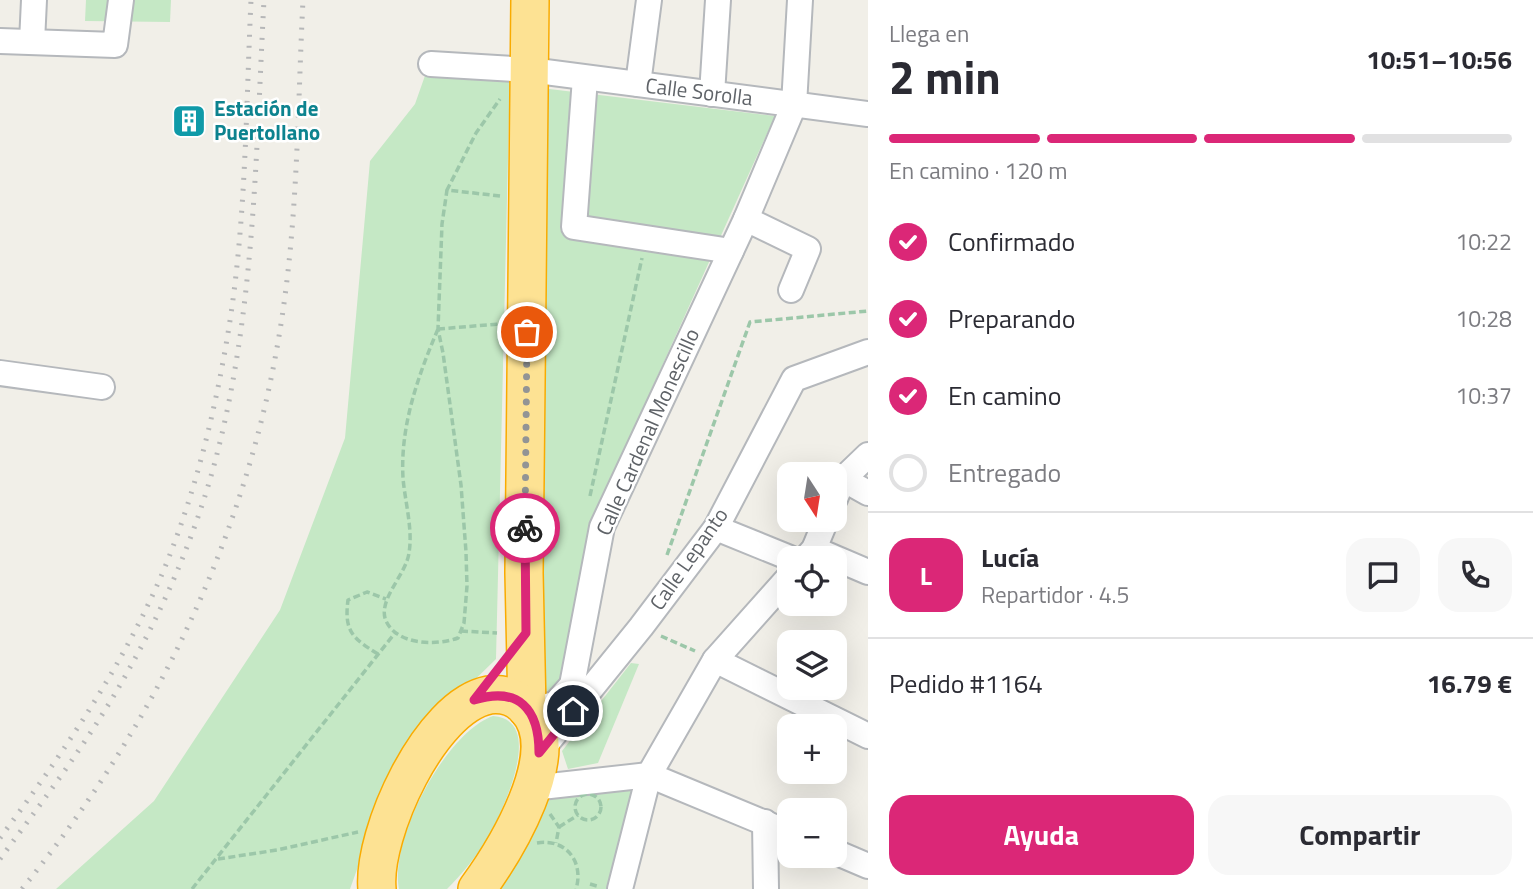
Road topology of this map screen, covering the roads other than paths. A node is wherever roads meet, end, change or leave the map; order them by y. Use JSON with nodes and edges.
{"nodes":[{"id":1,"x":34,"y":0,"type":"edge"},
{"id":2,"x":121,"y":0,"type":"edge"},
{"id":3,"x":530,"y":0,"type":"edge"},
{"id":4,"x":649,"y":0,"type":"edge"},
{"id":5,"x":718,"y":0,"type":"edge"},
{"id":6,"x":800,"y":0,"type":"edge"},
{"id":7,"x":0,"y":41,"type":"edge"},
{"id":8,"x":32,"y":43,"type":"junction"},
{"id":9,"x":431,"y":64,"type":"dead end"},
{"id":10,"x":530,"y":70,"type":"junction"},
{"id":11,"x":585,"y":78,"type":"junction"},
{"id":12,"x":638,"y":84,"type":"junction"},
{"id":13,"x":712,"y":94,"type":"junction"},
{"id":14,"x":794,"y":105,"type":"junction"},
{"id":15,"x":868,"y":114,"type":"edge"},
{"id":16,"x":746,"y":219,"type":"junction"},
{"id":17,"x":731,"y":251,"type":"junction"},
{"id":18,"x":791,"y":289,"type":"dead end"},
{"id":19,"x":868,"y":352,"type":"edge"},
{"id":20,"x":0,"y":373,"type":"edge"},
{"id":21,"x":102,"y":387,"type":"dead end"},
{"id":22,"x":868,"y":455,"type":"edge"},
{"id":23,"x":847,"y":480,"type":"edge"},
{"id":24,"x":847,"y":490,"type":"edge"},
{"id":25,"x":868,"y":493,"type":"edge"},
{"id":26,"x":716,"y":528,"type":"junction"},
{"id":27,"x":777,"y":553,"type":"edge"},
{"id":28,"x":847,"y":565,"type":"edge"},
{"id":29,"x":868,"y":572,"type":"edge"},
{"id":30,"x":777,"y":590,"type":"edge"},
{"id":31,"x":526,"y":633,"type":"junction"},
{"id":32,"x":715,"y":660,"type":"junction"},
{"id":33,"x":474,"y":700,"type":"junction"},
{"id":34,"x":529,"y":711,"type":"junction"},
{"id":35,"x":868,"y":736,"type":"edge"},
{"id":36,"x":536,"y":771,"type":"junction"},
{"id":37,"x":649,"y":775,"type":"junction"},
{"id":38,"x":765,"y":822,"type":"junction"},
{"id":39,"x":777,"y":828,"type":"edge"},
{"id":40,"x":847,"y":857,"type":"edge"},
{"id":41,"x":868,"y":866,"type":"edge"},
{"id":42,"x":485,"y":883,"type":"edge"},
{"id":43,"x":376,"y":887,"type":"edge"},
{"id":44,"x":620,"y":889,"type":"edge"},
{"id":45,"x":765,"y":889,"type":"edge"}],
"edges":[{"from":1,"to":8,"type":"street"},
{"from":2,"to":8,"type":"street"},
{"from":3,"to":10,"type":"highway"},
{"from":4,"to":12,"type":"street"},
{"from":5,"to":13,"type":"street"},
{"from":6,"to":14,"type":"street","name":"Calle Cardenal Monescillo"},
{"from":7,"to":8,"type":"street"},
{"from":9,"to":10,"type":"street","name":"Calle Sorolla"},
{"from":10,"to":11,"type":"street","name":"Calle Sorolla"},
{"from":10,"to":31,"type":"highway"},
{"from":11,"to":12,"type":"street","name":"Calle Sorolla"},
{"from":11,"to":17,"type":"street"},
{"from":12,"to":13,"type":"street","name":"Calle Sorolla"},
{"from":13,"to":14,"type":"street","name":"Calle Sorolla"},
{"from":14,"to":15,"type":"street","name":"Calle Sorolla"},
{"from":14,"to":16,"type":"street","name":"Calle Cardenal Monescillo"},
{"from":16,"to":17,"type":"street","name":"Calle Cardenal Monescillo"},
{"from":16,"to":18,"type":"street"},
{"from":17,"to":34,"type":"street","name":"Calle Cardenal Monescillo"},
{"from":19,"to":26,"type":"street","name":"Calle Lepanto"},
{"from":20,"to":21,"type":"street"},
{"from":22,"to":23,"type":"street"},
{"from":24,"to":25,"type":"street"},
{"from":26,"to":27,"type":"street"},
{"from":26,"to":36,"type":"street","name":"Calle Lepanto"},
{"from":28,"to":29,"type":"street"},
{"from":30,"to":32,"type":"street"},
{"from":31,"to":33,"type":"highway"},
{"from":31,"to":34,"type":"highway"},
{"from":32,"to":35,"type":"street"},
{"from":32,"to":37,"type":"street"},
{"from":33,"to":34,"type":"highway"},
{"from":33,"to":43,"type":"highway"},
{"from":34,"to":36,"type":"highway"},
{"from":36,"to":37,"type":"street"},
{"from":36,"to":42,"type":"highway"},
{"from":37,"to":38,"type":"street"},
{"from":37,"to":44,"type":"street"},
{"from":38,"to":39,"type":"street"},
{"from":38,"to":45,"type":"street"},
{"from":40,"to":41,"type":"street"}]}
